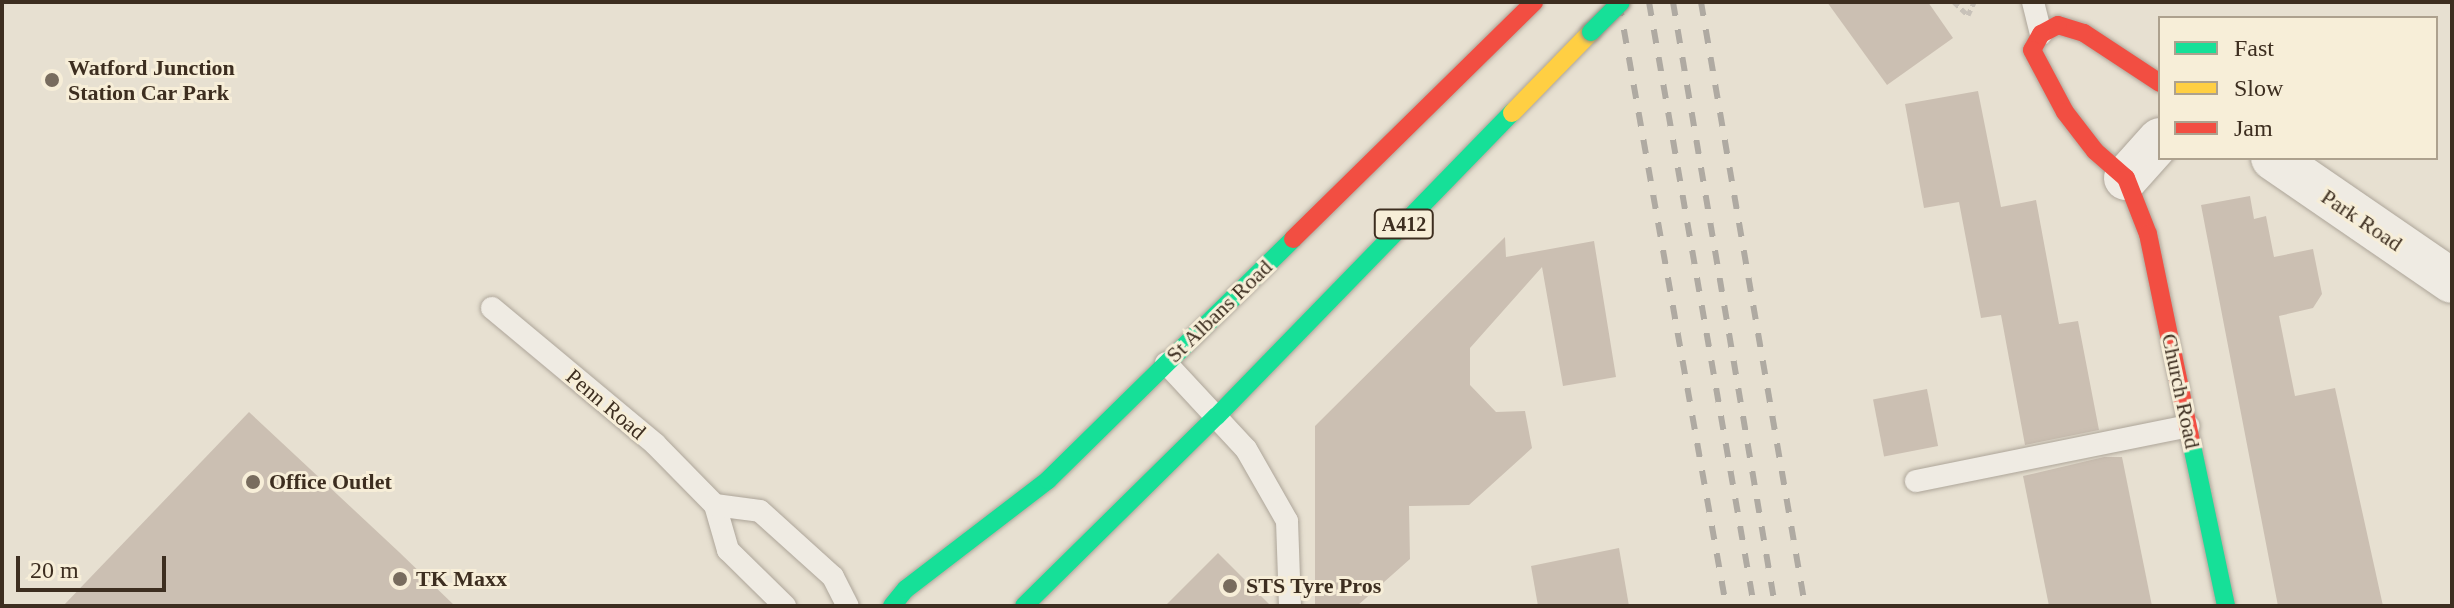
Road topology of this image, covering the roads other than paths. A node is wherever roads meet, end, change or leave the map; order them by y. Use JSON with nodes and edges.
{"nodes":[{"id":1,"x":1534,"y":2,"type":"edge"},
{"id":2,"x":1621,"y":2,"type":"edge"},
{"id":3,"x":2033,"y":2,"type":"edge"},
{"id":4,"x":2041,"y":34,"type":"junction"},
{"id":5,"x":2158,"y":82,"type":"edge"},
{"id":6,"x":2158,"y":142,"type":"edge"},
{"id":7,"x":2276,"y":160,"type":"edge"},
{"id":8,"x":2126,"y":178,"type":"junction"},
{"id":9,"x":2452,"y":281,"type":"edge"},
{"id":10,"x":492,"y":308,"type":"dead end"},
{"id":11,"x":1166,"y":363,"type":"junction"},
{"id":12,"x":1217,"y":416,"type":"junction"},
{"id":13,"x":2189,"y":426,"type":"junction"},
{"id":14,"x":1916,"y":481,"type":"dead end"},
{"id":15,"x":715,"y":505,"type":"junction"},
{"id":16,"x":785,"y":606,"type":"edge"},
{"id":17,"x":848,"y":606,"type":"edge"},
{"id":18,"x":892,"y":606,"type":"edge"},
{"id":19,"x":1024,"y":606,"type":"edge"},
{"id":20,"x":1290,"y":606,"type":"edge"},
{"id":21,"x":2226,"y":606,"type":"edge"}],
"edges":[{"from":1,"to":11,"type":"main road","name":"St Albans Road","number":"A412"},
{"from":2,"to":12,"type":"main road","number":"A412","bridge":true},
{"from":3,"to":4,"type":"lane"},
{"from":4,"to":5,"type":"main road"},
{"from":4,"to":8,"type":"main road"},
{"from":6,"to":8,"type":"street"},
{"from":7,"to":9,"type":"street","name":"Park Road"},
{"from":8,"to":13,"type":"main road","name":"Church Road"},
{"from":10,"to":15,"type":"lane","name":"Penn Road"},
{"from":11,"to":12,"type":"lane"},
{"from":11,"to":18,"type":"main road","name":"St Albans Road","number":"A412"},
{"from":12,"to":19,"type":"main road","number":"A412"},
{"from":12,"to":20,"type":"lane"},
{"from":13,"to":14,"type":"lane"},
{"from":13,"to":21,"type":"main road","name":"Church Road"},
{"from":15,"to":16,"type":"lane","name":"Penn Road"},
{"from":15,"to":17,"type":"lane"}]}
